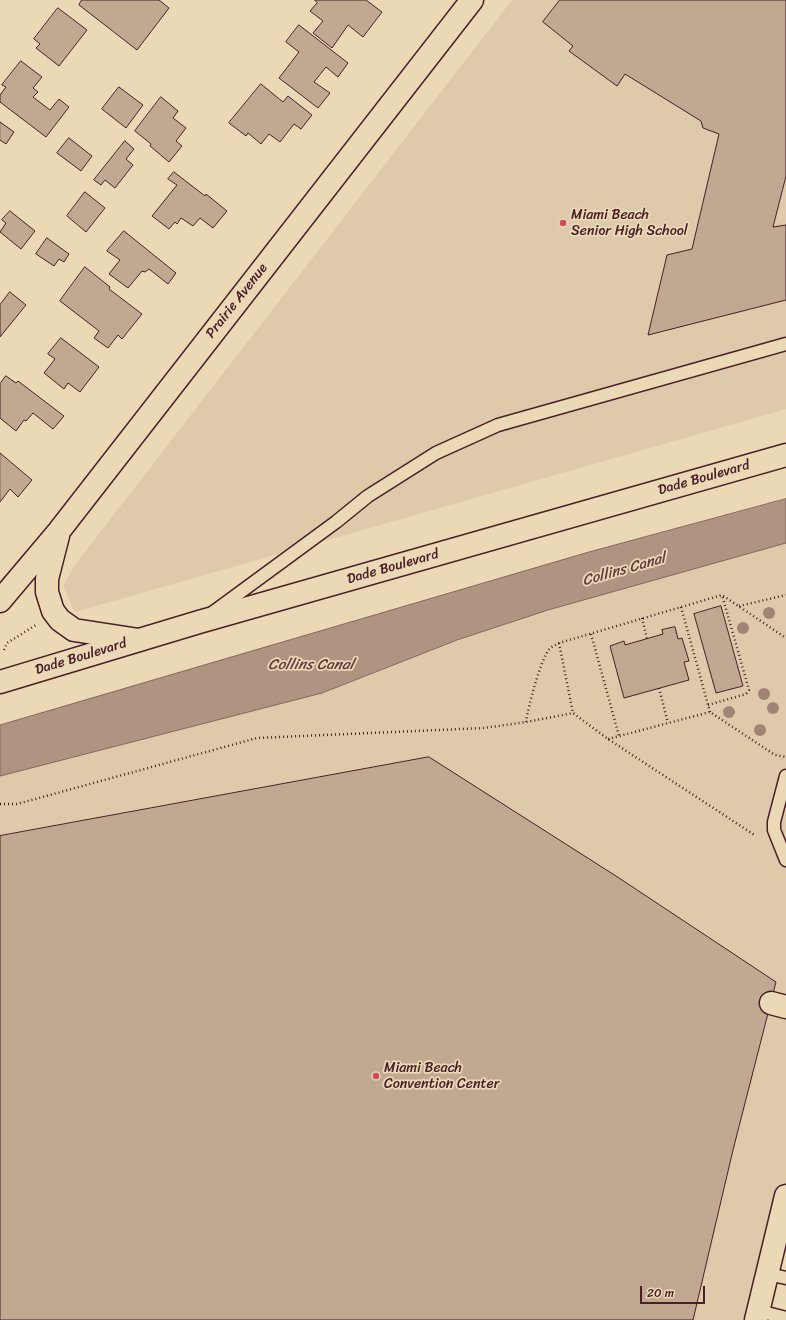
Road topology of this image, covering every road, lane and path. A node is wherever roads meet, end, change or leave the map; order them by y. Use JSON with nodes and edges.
{"nodes":[{"id":1,"x":472,"y":0,"type":"edge"},
{"id":2,"x":786,"y":344,"type":"edge"},
{"id":3,"x":786,"y":455,"type":"edge"},
{"id":4,"x":60,"y":531,"type":"junction"},
{"id":5,"x":722,"y":595,"type":"junction"},
{"id":6,"x":786,"y":596,"type":"edge"},
{"id":7,"x":0,"y":601,"type":"edge"},
{"id":8,"x":739,"y":606,"type":"junction"},
{"id":9,"x":681,"y":607,"type":"junction"},
{"id":10,"x":642,"y":618,"type":"junction"},
{"id":11,"x":40,"y":622,"type":"dead end"},
{"id":12,"x":199,"y":622,"type":"junction"},
{"id":13,"x":591,"y":634,"type":"junction"},
{"id":14,"x":786,"y":638,"type":"edge"},
{"id":15,"x":647,"y":639,"type":"dead end"},
{"id":16,"x":139,"y":640,"type":"junction"},
{"id":17,"x":558,"y":643,"type":"junction"},
{"id":18,"x":7,"y":644,"type":"junction"},
{"id":19,"x":2,"y":645,"type":"dead end"},
{"id":20,"x":4,"y":650,"type":"dead end"},
{"id":21,"x":0,"y":682,"type":"edge"},
{"id":22,"x":659,"y":688,"type":"dead end"},
{"id":23,"x":708,"y":705,"type":"junction"},
{"id":24,"x":710,"y":712,"type":"junction"},
{"id":25,"x":573,"y":713,"type":"junction"},
{"id":26,"x":526,"y":722,"type":"junction"},
{"id":27,"x":668,"y":723,"type":"junction"},
{"id":28,"x":620,"y":736,"type":"junction"},
{"id":29,"x":608,"y":739,"type":"junction"},
{"id":30,"x":786,"y":757,"type":"edge"},
{"id":31,"x":786,"y":776,"type":"edge"},
{"id":32,"x":0,"y":804,"type":"edge"},
{"id":33,"x":756,"y":836,"type":"dead end"},
{"id":34,"x":786,"y":860,"type":"edge"},
{"id":35,"x":786,"y":1196,"type":"edge"},
{"id":36,"x":777,"y":1276,"type":"edge"},
{"id":37,"x":757,"y":1315,"type":"edge"},
{"id":38,"x":786,"y":1318,"type":"edge"}],
"edges":[{"from":1,"to":4,"type":"main road","name":"Prairie Avenue"},
{"from":2,"to":12,"type":"lane"},
{"from":3,"to":12,"type":"main road","name":"Dade Boulevard"},
{"from":4,"to":7,"type":"main road","name":"Prairie Avenue"},
{"from":4,"to":16,"type":"main road"},
{"from":5,"to":8,"type":"path"},
{"from":5,"to":9,"type":"path"},
{"from":5,"to":23,"type":"path"},
{"from":6,"to":8,"type":"path"},
{"from":8,"to":14,"type":"path"},
{"from":9,"to":10,"type":"path"},
{"from":9,"to":23,"type":"path"},
{"from":10,"to":13,"type":"path"},
{"from":10,"to":15,"type":"path"},
{"from":11,"to":18,"type":"path"},
{"from":12,"to":16,"type":"main road","name":"Dade Boulevard"},
{"from":13,"to":17,"type":"path"},
{"from":13,"to":28,"type":"path"},
{"from":16,"to":21,"type":"main road","name":"Dade Boulevard"},
{"from":17,"to":25,"type":"path"},
{"from":17,"to":26,"type":"path"},
{"from":18,"to":19,"type":"path"},
{"from":18,"to":20,"type":"path"},
{"from":22,"to":27,"type":"path"},
{"from":23,"to":24,"type":"path"},
{"from":24,"to":27,"type":"path"},
{"from":24,"to":30,"type":"path"},
{"from":25,"to":26,"type":"path"},
{"from":25,"to":29,"type":"path"},
{"from":26,"to":32,"type":"path"},
{"from":27,"to":28,"type":"path"},
{"from":28,"to":29,"type":"path"},
{"from":29,"to":33,"type":"path"},
{"from":31,"to":34,"type":"lane"},
{"from":35,"to":36,"type":"main road"},
{"from":36,"to":37,"type":"main road"},
{"from":37,"to":38,"type":"lane"}]}
